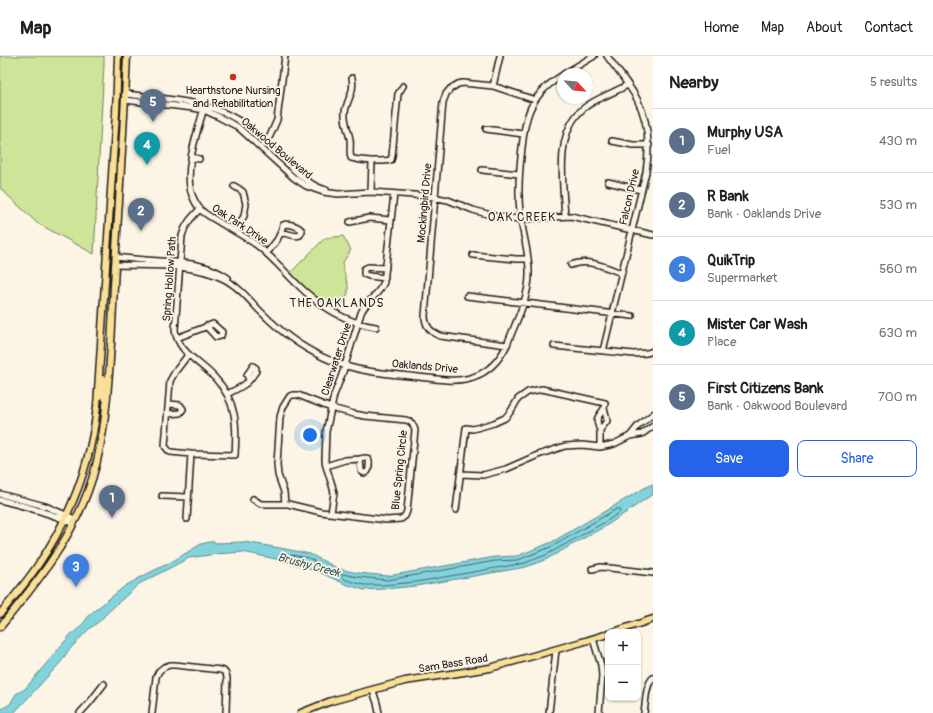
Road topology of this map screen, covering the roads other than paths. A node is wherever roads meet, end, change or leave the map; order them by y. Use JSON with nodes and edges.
{"nodes":[{"id":1,"x":118,"y":56,"type":"edge"},
{"id":2,"x":121,"y":56,"type":"edge"},
{"id":3,"x":128,"y":56,"type":"edge"},
{"id":4,"x":286,"y":56,"type":"edge"},
{"id":5,"x":500,"y":56,"type":"edge"},
{"id":6,"x":594,"y":56,"type":"edge"},
{"id":7,"x":607,"y":56,"type":"edge"},
{"id":8,"x":574,"y":68,"type":"edge"},
{"id":9,"x":352,"y":78,"type":"dead end"},
{"id":10,"x":557,"y":79,"type":"edge"},
{"id":11,"x":627,"y":84,"type":"junction"},
{"id":12,"x":403,"y":86,"type":"dead end"},
{"id":13,"x":493,"y":86,"type":"junction"},
{"id":14,"x":126,"y":97,"type":"junction"},
{"id":15,"x":535,"y":100,"type":"junction"},
{"id":16,"x":205,"y":108,"type":"junction"},
{"id":17,"x":116,"y":122,"type":"junction"},
{"id":18,"x":486,"y":129,"type":"dead end"},
{"id":19,"x":523,"y":134,"type":"junction"},
{"id":20,"x":612,"y":141,"type":"dead end"},
{"id":21,"x":265,"y":142,"type":"junction"},
{"id":22,"x":648,"y":145,"type":"junction"},
{"id":23,"x":261,"y":148,"type":"junction"},
{"id":24,"x":192,"y":157,"type":"junction"},
{"id":25,"x":199,"y":158,"type":"dead end"},
{"id":26,"x":372,"y":161,"type":"junction"},
{"id":27,"x":482,"y":170,"type":"dead end"},
{"id":28,"x":519,"y":174,"type":"junction"},
{"id":29,"x":608,"y":182,"type":"dead end"},
{"id":30,"x":234,"y":186,"type":"dead end"},
{"id":31,"x":120,"y":187,"type":"junction"},
{"id":32,"x":642,"y":190,"type":"junction"},
{"id":33,"x":371,"y":192,"type":"junction"},
{"id":34,"x":346,"y":194,"type":"junction"},
{"id":35,"x":394,"y":194,"type":"junction"},
{"id":36,"x":435,"y":198,"type":"junction"},
{"id":37,"x":200,"y":209,"type":"junction"},
{"id":38,"x":565,"y":216,"type":"junction"},
{"id":39,"x":521,"y":219,"type":"junction"},
{"id":40,"x":391,"y":220,"type":"junction"},
{"id":41,"x":350,"y":222,"type":"dead end"},
{"id":42,"x":632,"y":230,"type":"junction"},
{"id":43,"x":235,"y":231,"type":"junction"},
{"id":44,"x":280,"y":234,"type":"dead end"},
{"id":45,"x":653,"y":235,"type":"edge"},
{"id":46,"x":267,"y":253,"type":"junction"},
{"id":47,"x":473,"y":255,"type":"dead end"},
{"id":48,"x":107,"y":257,"type":"junction"},
{"id":49,"x":116,"y":257,"type":"junction"},
{"id":50,"x":528,"y":259,"type":"junction"},
{"id":51,"x":106,"y":265,"type":"junction"},
{"id":52,"x":115,"y":265,"type":"junction"},
{"id":53,"x":180,"y":265,"type":"junction"},
{"id":54,"x":571,"y":265,"type":"dead end"},
{"id":55,"x":386,"y":268,"type":"junction"},
{"id":56,"x":621,"y":273,"type":"junction"},
{"id":57,"x":385,"y":278,"type":"junction"},
{"id":58,"x":467,"y":296,"type":"dead end"},
{"id":59,"x":523,"y":303,"type":"junction"},
{"id":60,"x":612,"y":313,"type":"junction"},
{"id":61,"x":632,"y":316,"type":"dead end"},
{"id":62,"x":358,"y":322,"type":"junction"},
{"id":63,"x":206,"y":326,"type":"dead end"},
{"id":64,"x":376,"y":327,"type":"dead end"},
{"id":65,"x":177,"y":338,"type":"junction"},
{"id":66,"x":101,"y":342,"type":"junction"},
{"id":67,"x":507,"y":344,"type":"junction"},
{"id":68,"x":554,"y":346,"type":"dead end"},
{"id":69,"x":603,"y":351,"type":"junction"},
{"id":70,"x":653,"y":351,"type":"edge"},
{"id":71,"x":188,"y":355,"type":"junction"},
{"id":72,"x":345,"y":365,"type":"junction"},
{"id":73,"x":249,"y":380,"type":"dead end"},
{"id":74,"x":227,"y":394,"type":"junction"},
{"id":75,"x":107,"y":398,"type":"junction"},
{"id":76,"x":168,"y":404,"type":"junction"},
{"id":77,"x":97,"y":406,"type":"junction"},
{"id":78,"x":331,"y":408,"type":"junction"},
{"id":79,"x":604,"y":409,"type":"junction"},
{"id":80,"x":168,"y":414,"type":"junction"},
{"id":81,"x":653,"y":414,"type":"edge"},
{"id":82,"x":653,"y":426,"type":"edge"},
{"id":83,"x":600,"y":430,"type":"junction"},
{"id":84,"x":630,"y":436,"type":"junction"},
{"id":85,"x":600,"y":447,"type":"junction"},
{"id":86,"x":99,"y":453,"type":"junction"},
{"id":87,"x":191,"y":454,"type":"junction"},
{"id":88,"x":360,"y":459,"type":"dead end"},
{"id":89,"x":326,"y":466,"type":"junction"},
{"id":90,"x":460,"y":474,"type":"junction"},
{"id":91,"x":0,"y":494,"type":"edge"},
{"id":92,"x":162,"y":496,"type":"dead end"},
{"id":93,"x":188,"y":497,"type":"junction"},
{"id":94,"x":252,"y":499,"type":"dead end"},
{"id":95,"x":0,"y":500,"type":"edge"},
{"id":96,"x":285,"y":504,"type":"junction"},
{"id":97,"x":456,"y":510,"type":"dead end"},
{"id":98,"x":331,"y":513,"type":"junction"},
{"id":99,"x":66,"y":517,"type":"junction"},
{"id":100,"x":187,"y":519,"type":"dead end"},
{"id":101,"x":74,"y":521,"type":"junction"},
{"id":102,"x":592,"y":569,"type":"dead end"},
{"id":103,"x":653,"y":573,"type":"edge"},
{"id":104,"x":0,"y":614,"type":"edge"},
{"id":105,"x":653,"y":619,"type":"edge"},
{"id":106,"x":0,"y":627,"type":"edge"},
{"id":107,"x":623,"y":629,"type":"edge"},
{"id":108,"x":605,"y":635,"type":"edge"},
{"id":109,"x":593,"y":639,"type":"junction"},
{"id":110,"x":556,"y":650,"type":"junction"},
{"id":111,"x":653,"y":678,"type":"edge"},
{"id":112,"x":104,"y":684,"type":"dead end"},
{"id":113,"x":373,"y":690,"type":"junction"},
{"id":114,"x":80,"y":713,"type":"edge"},
{"id":115,"x":152,"y":713,"type":"edge"},
{"id":116,"x":226,"y":713,"type":"edge"},
{"id":117,"x":301,"y":713,"type":"edge"},
{"id":118,"x":379,"y":713,"type":"edge"},
{"id":119,"x":549,"y":713,"type":"edge"},
{"id":120,"x":599,"y":713,"type":"edge"},
{"id":121,"x":644,"y":713,"type":"edge"}],
"edges":[{"from":1,"to":17,"type":"main road"},
{"from":2,"to":14,"type":"main road"},
{"from":3,"to":14,"type":"main road"},
{"from":4,"to":21,"type":"street"},
{"from":5,"to":13,"type":"street"},
{"from":6,"to":8,"type":"street","name":"Oaklands Drive"},
{"from":7,"to":11,"type":"street","name":"Falcon Drive"},
{"from":9,"to":26,"type":"street"},
{"from":10,"to":15,"type":"street","name":"Oaklands Drive"},
{"from":11,"to":22,"type":"street","name":"Falcon Drive"},
{"from":11,"to":38,"type":"street"},
{"from":12,"to":26,"type":"street"},
{"from":13,"to":15,"type":"street","name":"Mockingbird Drive"},
{"from":13,"to":36,"type":"street","name":"Mockingbird Drive"},
{"from":14,"to":16,"type":"street","name":"Oakwood Boulevard"},
{"from":14,"to":31,"type":"main road"},
{"from":15,"to":19,"type":"street","name":"Oaklands Drive"},
{"from":16,"to":21,"type":"street","name":"Oakwood Boulevard"},
{"from":16,"to":23,"type":"street","name":"Oakwood Boulevard"},
{"from":16,"to":24,"type":"street","name":"Oak Park Drive"},
{"from":17,"to":31,"type":"main road"},
{"from":17,"to":48,"type":"main road"},
{"from":18,"to":19,"type":"street"},
{"from":19,"to":28,"type":"street","name":"Oaklands Drive"},
{"from":20,"to":22,"type":"street"},
{"from":21,"to":23,"type":"street"},
{"from":21,"to":34,"type":"street","name":"Oakwood Boulevard"},
{"from":22,"to":32,"type":"street","name":"Falcon Drive"},
{"from":23,"to":34,"type":"street","name":"Oakwood Boulevard"},
{"from":24,"to":25,"type":"street"},
{"from":24,"to":37,"type":"street","name":"Oak Park Drive"},
{"from":26,"to":33,"type":"street"},
{"from":27,"to":28,"type":"street"},
{"from":28,"to":39,"type":"street","name":"Oaklands Drive"},
{"from":29,"to":32,"type":"street"},
{"from":30,"to":43,"type":"street"},
{"from":31,"to":49,"type":"main road"},
{"from":32,"to":42,"type":"street","name":"Falcon Drive"},
{"from":33,"to":34,"type":"street","name":"Oakwood Boulevard"},
{"from":33,"to":35,"type":"street","name":"Oakwood Boulevard"},
{"from":35,"to":36,"type":"street","name":"Oakwood Boulevard"},
{"from":35,"to":40,"type":"street","name":"Clearwater Drive"},
{"from":36,"to":39,"type":"street","name":"Oakwood Boulevard"},
{"from":36,"to":67,"type":"street","name":"Mockingbird Drive"},
{"from":37,"to":43,"type":"street","name":"Oak Park Drive"},
{"from":37,"to":53,"type":"street","name":"Spring Hollow Path"},
{"from":38,"to":39,"type":"street","name":"Oakwood Boulevard"},
{"from":38,"to":42,"type":"street","name":"Oakwood Boulevard"},
{"from":39,"to":50,"type":"street","name":"Oaklands Drive"},
{"from":40,"to":41,"type":"street"},
{"from":40,"to":55,"type":"street","name":"Clearwater Drive"},
{"from":42,"to":45,"type":"street","name":"Oakwood Boulevard"},
{"from":42,"to":56,"type":"street","name":"Falcon Drive"},
{"from":43,"to":46,"type":"street","name":"Oak Park Drive"},
{"from":44,"to":46,"type":"street"},
{"from":46,"to":62,"type":"street","name":"Oak Park Drive"},
{"from":47,"to":50,"type":"street"},
{"from":48,"to":49,"type":"main road"},
{"from":48,"to":51,"type":"main road"},
{"from":49,"to":52,"type":"main road"},
{"from":49,"to":53,"type":"street","name":"Oaklands Drive"},
{"from":50,"to":59,"type":"street","name":"Oaklands Drive"},
{"from":51,"to":52,"type":"main road"},
{"from":51,"to":66,"type":"main road"},
{"from":52,"to":53,"type":"street","name":"Oaklands Drive"},
{"from":52,"to":75,"type":"main road"},
{"from":53,"to":65,"type":"street","name":"Spring Hollow Path"},
{"from":53,"to":72,"type":"street","name":"Oaklands Drive"},
{"from":54,"to":56,"type":"street"},
{"from":55,"to":57,"type":"street","name":"Clearwater Drive"},
{"from":55,"to":57,"type":"street"},
{"from":56,"to":60,"type":"street","name":"Falcon Drive"},
{"from":57,"to":62,"type":"street","name":"Clearwater Drive"},
{"from":58,"to":59,"type":"street"},
{"from":59,"to":60,"type":"street"},
{"from":59,"to":67,"type":"street","name":"Oaklands Drive"},
{"from":60,"to":61,"type":"street"},
{"from":60,"to":69,"type":"street","name":"Falcon Drive"},
{"from":62,"to":64,"type":"street","name":"Oak Park Drive"},
{"from":62,"to":72,"type":"street","name":"Clearwater Drive"},
{"from":63,"to":65,"type":"street"},
{"from":65,"to":71,"type":"street","name":"Spring Hollow Path"},
{"from":66,"to":75,"type":"main road"},
{"from":66,"to":77,"type":"main road"},
{"from":67,"to":72,"type":"street","name":"Oaklands Drive"},
{"from":68,"to":69,"type":"street"},
{"from":69,"to":70,"type":"street"},
{"from":71,"to":74,"type":"street","name":"Spring Hollow Path"},
{"from":71,"to":76,"type":"street"},
{"from":72,"to":78,"type":"street","name":"Clearwater Drive"},
{"from":73,"to":74,"type":"street"},
{"from":74,"to":87,"type":"street","name":"Spring Hollow Path"},
{"from":75,"to":86,"type":"main road"},
{"from":76,"to":80,"type":"street"},
{"from":76,"to":80,"type":"street"},
{"from":77,"to":86,"type":"main road"},
{"from":77,"to":99,"type":"main road"},
{"from":78,"to":89,"type":"street","name":"Clearwater Drive"},
{"from":78,"to":96,"type":"street","name":"Blue Spring Circle"},
{"from":78,"to":98,"type":"street","name":"Blue Spring Circle"},
{"from":79,"to":83,"type":"street"},
{"from":79,"to":83,"type":"street"},
{"from":79,"to":90,"type":"street"},
{"from":80,"to":87,"type":"street"},
{"from":81,"to":84,"type":"street"},
{"from":82,"to":84,"type":"street"},
{"from":83,"to":85,"type":"street"},
{"from":84,"to":85,"type":"street"},
{"from":85,"to":90,"type":"street"},
{"from":86,"to":101,"type":"main road"},
{"from":87,"to":93,"type":"street"},
{"from":88,"to":89,"type":"street"},
{"from":89,"to":98,"type":"street","name":"Clearwater Drive"},
{"from":90,"to":97,"type":"street"},
{"from":91,"to":99,"type":"street"},
{"from":92,"to":93,"type":"street"},
{"from":93,"to":100,"type":"street"},
{"from":94,"to":96,"type":"street"},
{"from":95,"to":99,"type":"street"},
{"from":96,"to":98,"type":"street","name":"Blue Spring Circle"},
{"from":99,"to":101,"type":"street"},
{"from":99,"to":104,"type":"main road"},
{"from":101,"to":106,"type":"main road"},
{"from":102,"to":103,"type":"street"},
{"from":105,"to":107,"type":"main road"},
{"from":108,"to":109,"type":"main road","name":"Sam Bass Road"},
{"from":109,"to":110,"type":"main road","name":"Sam Bass Road"},
{"from":109,"to":120,"type":"street"},
{"from":110,"to":113,"type":"main road","name":"Sam Bass Road"},
{"from":110,"to":119,"type":"street"},
{"from":111,"to":121,"type":"street"},
{"from":112,"to":114,"type":"street"},
{"from":113,"to":117,"type":"main road","name":"Sam Bass Road"},
{"from":113,"to":118,"type":"street"},
{"from":115,"to":116,"type":"street"}]}
